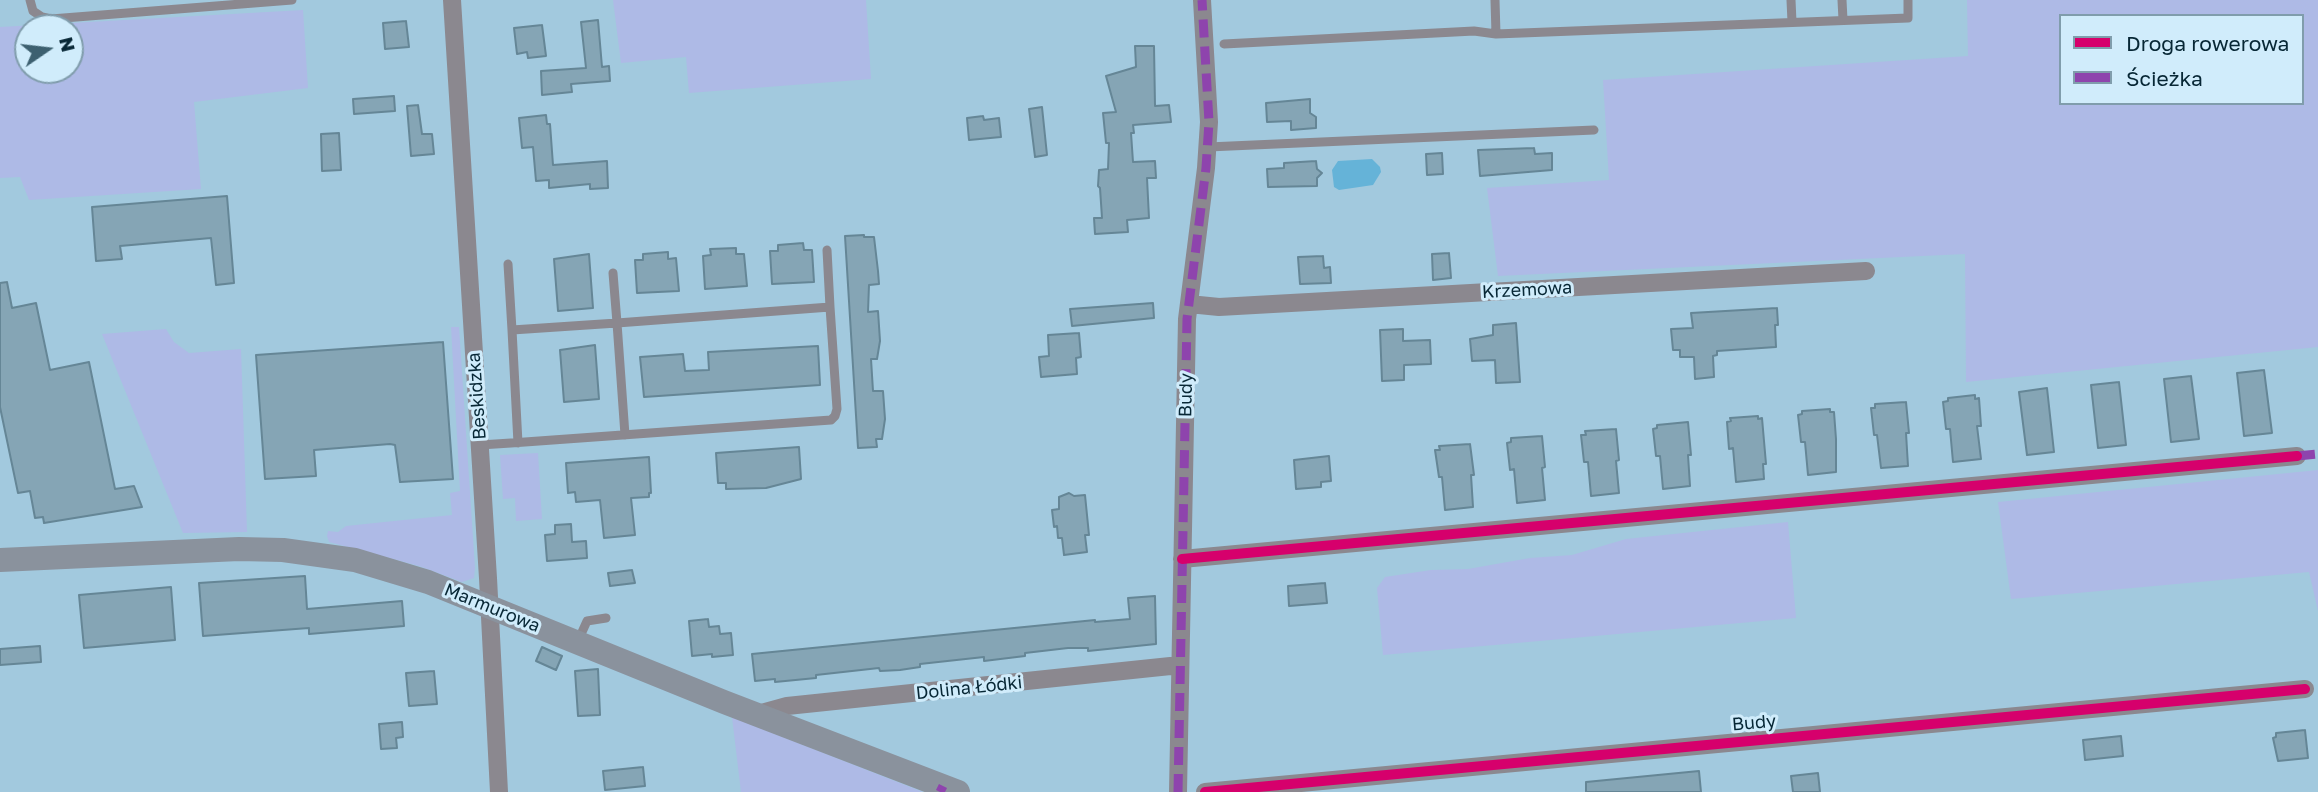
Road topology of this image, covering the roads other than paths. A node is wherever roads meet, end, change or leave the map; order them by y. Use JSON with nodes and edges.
{"nodes":[{"id":1,"x":30,"y":0,"type":"edge"},
{"id":2,"x":292,"y":0,"type":"edge"},
{"id":3,"x":452,"y":0,"type":"edge"},
{"id":4,"x":1202,"y":0,"type":"edge"},
{"id":5,"x":1495,"y":0,"type":"edge"},
{"id":6,"x":1791,"y":0,"type":"edge"},
{"id":7,"x":1842,"y":0,"type":"edge"},
{"id":8,"x":1908,"y":0,"type":"edge"},
{"id":9,"x":1843,"y":20,"type":"junction"},
{"id":10,"x":1792,"y":22,"type":"junction"},
{"id":11,"x":1496,"y":34,"type":"junction"},
{"id":12,"x":1224,"y":44,"type":"dead end"},
{"id":13,"x":1594,"y":130,"type":"dead end"},
{"id":14,"x":1208,"y":147,"type":"junction"},
{"id":15,"x":827,"y":250,"type":"dead end"},
{"id":16,"x":508,"y":264,"type":"dead end"},
{"id":17,"x":1866,"y":271,"type":"dead end"},
{"id":18,"x":614,"y":274,"type":"dead end"},
{"id":19,"x":1189,"y":304,"type":"junction"},
{"id":20,"x":830,"y":307,"type":"junction"},
{"id":21,"x":617,"y":323,"type":"junction"},
{"id":22,"x":512,"y":330,"type":"junction"},
{"id":23,"x":625,"y":435,"type":"junction"},
{"id":24,"x":519,"y":443,"type":"junction"},
{"id":25,"x":480,"y":445,"type":"junction"},
{"id":26,"x":2297,"y":456,"type":"dead end"},
{"id":27,"x":1182,"y":559,"type":"junction"},
{"id":28,"x":0,"y":560,"type":"edge"},
{"id":29,"x":489,"y":607,"type":"junction"},
{"id":30,"x":606,"y":618,"type":"dead end"},
{"id":31,"x":578,"y":643,"type":"junction"},
{"id":32,"x":1180,"y":666,"type":"junction"},
{"id":33,"x":2305,"y":689,"type":"dead end"},
{"id":34,"x":758,"y":714,"type":"junction"},
{"id":35,"x":499,"y":792,"type":"edge"},
{"id":36,"x":958,"y":792,"type":"edge"},
{"id":37,"x":1178,"y":792,"type":"edge"},
{"id":38,"x":1205,"y":792,"type":"edge"}],
"edges":[{"from":1,"to":2,"type":"lane"},
{"from":3,"to":25,"type":"street","name":"Beskidzka"},
{"from":4,"to":14,"type":"street","name":"Budy"},
{"from":5,"to":11,"type":"lane"},
{"from":6,"to":10,"type":"lane"},
{"from":7,"to":9,"type":"lane"},
{"from":8,"to":9,"type":"lane"},
{"from":9,"to":10,"type":"lane"},
{"from":10,"to":11,"type":"lane"},
{"from":11,"to":12,"type":"lane"},
{"from":13,"to":14,"type":"lane"},
{"from":14,"to":19,"type":"street","name":"Budy"},
{"from":15,"to":20,"type":"lane"},
{"from":16,"to":22,"type":"lane"},
{"from":17,"to":19,"type":"street","name":"Krzemowa"},
{"from":18,"to":21,"type":"lane"},
{"from":19,"to":27,"type":"street","name":"Budy"},
{"from":20,"to":21,"type":"lane"},
{"from":20,"to":23,"type":"lane"},
{"from":21,"to":22,"type":"lane"},
{"from":21,"to":23,"type":"lane"},
{"from":22,"to":24,"type":"lane"},
{"from":23,"to":24,"type":"lane"},
{"from":24,"to":25,"type":"lane"},
{"from":25,"to":29,"type":"street","name":"Beskidzka"},
{"from":26,"to":27,"type":"street"},
{"from":27,"to":32,"type":"street","name":"Budy"},
{"from":28,"to":29,"type":"street","name":"Marmurowa"},
{"from":29,"to":31,"type":"street","name":"Marmurowa"},
{"from":29,"to":35,"type":"street","name":"Beskidzka"},
{"from":30,"to":31,"type":"lane"},
{"from":31,"to":34,"type":"street","name":"Marmurowa"},
{"from":32,"to":34,"type":"street","name":"Dolina Łódki"},
{"from":32,"to":37,"type":"street","name":"Budy"},
{"from":33,"to":38,"type":"street","name":"Budy"},
{"from":34,"to":36,"type":"street","name":"Marmurowa"}]}
